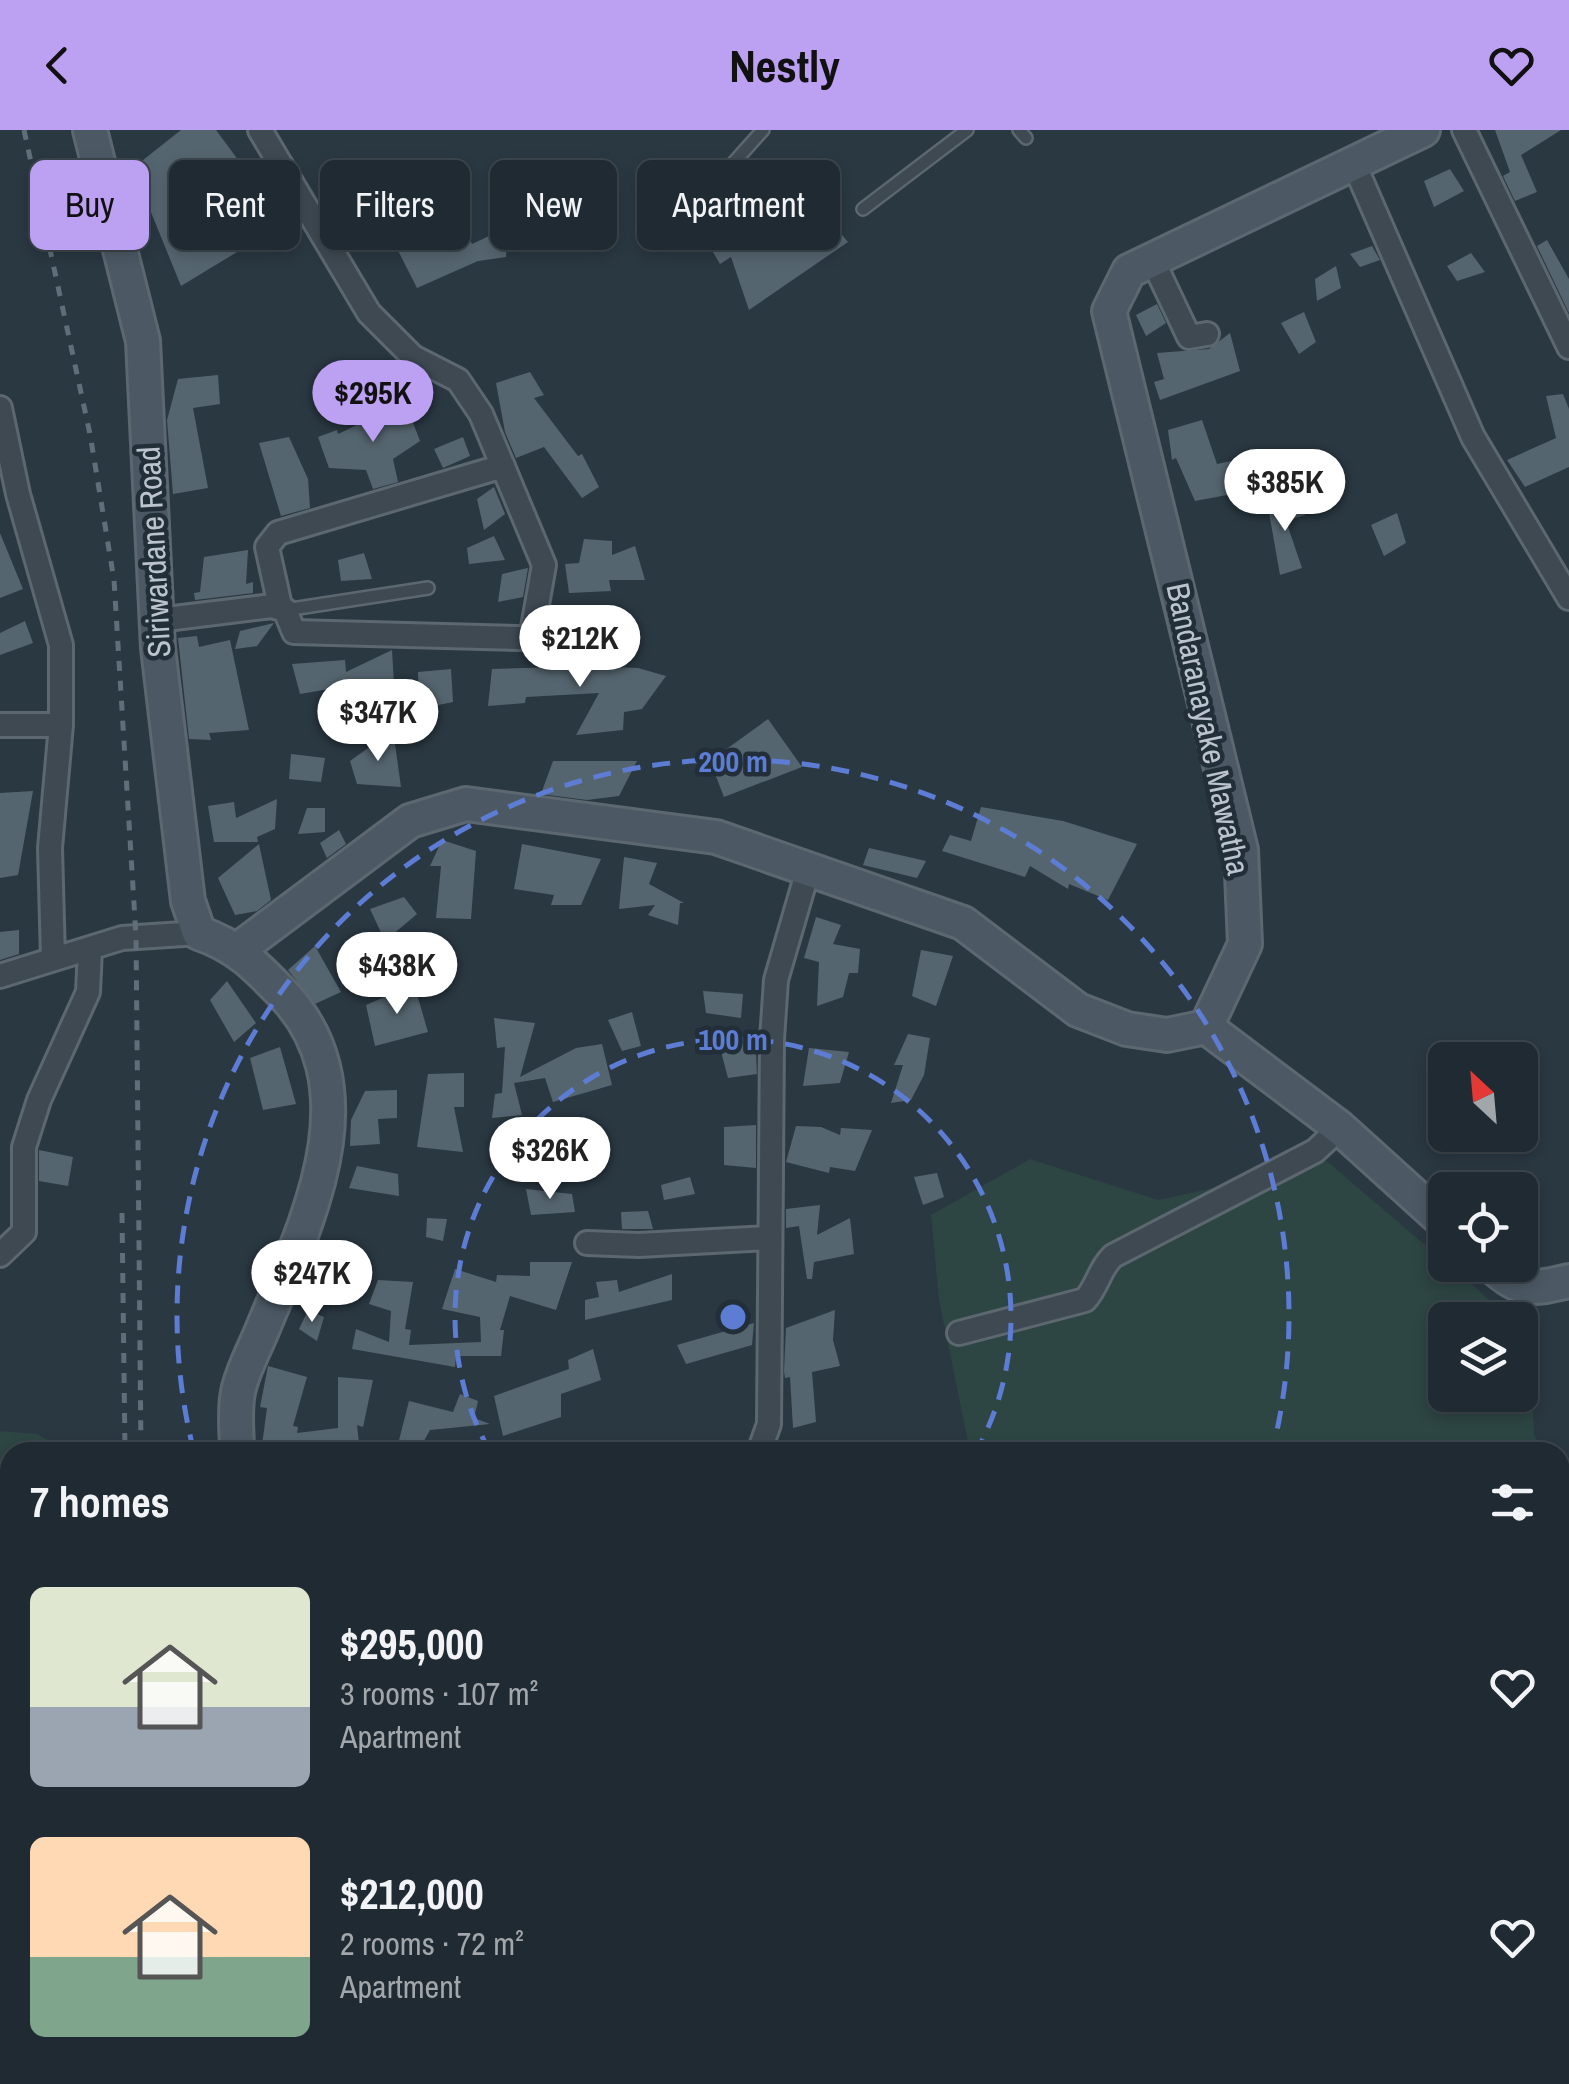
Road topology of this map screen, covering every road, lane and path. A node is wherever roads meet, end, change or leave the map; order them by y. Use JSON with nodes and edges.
{"nodes":[{"id":1,"x":90,"y":130,"type":"edge"},
{"id":2,"x":260,"y":130,"type":"edge"},
{"id":3,"x":763,"y":130,"type":"edge"},
{"id":4,"x":967,"y":130,"type":"edge"},
{"id":5,"x":1423,"y":130,"type":"edge"},
{"id":6,"x":1464,"y":130,"type":"edge"},
{"id":7,"x":736,"y":160,"type":"edge"},
{"id":8,"x":1354,"y":164,"type":"junction"},
{"id":9,"x":863,"y":209,"type":"dead end"},
{"id":10,"x":1152,"y":259,"type":"junction"},
{"id":11,"x":1207,"y":334,"type":"dead end"},
{"id":12,"x":1569,"y":347,"type":"edge"},
{"id":13,"x":0,"y":408,"type":"edge"},
{"id":14,"x":503,"y":466,"type":"junction"},
{"id":15,"x":428,"y":588,"type":"dead end"},
{"id":16,"x":1569,"y":598,"type":"edge"},
{"id":17,"x":282,"y":608,"type":"junction"},
{"id":18,"x":158,"y":620,"type":"junction"},
{"id":19,"x":531,"y":640,"type":"junction"},
{"id":20,"x":626,"y":641,"type":"dead end"},
{"id":21,"x":0,"y":725,"type":"edge"},
{"id":22,"x":61,"y":726,"type":"junction"},
{"id":23,"x":808,"y":870,"type":"junction"},
{"id":24,"x":199,"y":933,"type":"junction"},
{"id":25,"x":90,"y":949,"type":"junction"},
{"id":26,"x":239,"y":949,"type":"junction"},
{"id":27,"x":53,"y":958,"type":"junction"},
{"id":28,"x":0,"y":976,"type":"edge"},
{"id":29,"x":1206,"y":1027,"type":"junction"},
{"id":30,"x":1340,"y":1128,"type":"junction"},
{"id":31,"x":1428,"y":1208,"type":"edge"},
{"id":32,"x":767,"y":1238,"type":"junction"},
{"id":33,"x":587,"y":1242,"type":"dead end"},
{"id":34,"x":0,"y":1255,"type":"edge"},
{"id":35,"x":1569,"y":1281,"type":"edge"},
{"id":36,"x":1509,"y":1282,"type":"edge"},
{"id":37,"x":960,"y":1334,"type":"dead end"},
{"id":38,"x":237,"y":1442,"type":"edge"},
{"id":39,"x":763,"y":1442,"type":"edge"}],
"edges":[{"from":1,"to":18,"type":"street","name":"Siriwardane Road"},
{"from":2,"to":14,"type":"street"},
{"from":3,"to":7,"type":"lane"},
{"from":4,"to":9,"type":"lane"},
{"from":5,"to":8,"type":"street","name":"Bandaranayake Mawatha"},
{"from":6,"to":12,"type":"street"},
{"from":8,"to":10,"type":"street","name":"Bandaranayake Mawatha"},
{"from":8,"to":16,"type":"street"},
{"from":10,"to":11,"type":"street"},
{"from":10,"to":29,"type":"street","name":"Bandaranayake Mawatha"},
{"from":13,"to":22,"type":"street"},
{"from":14,"to":17,"type":"street"},
{"from":14,"to":19,"type":"street"},
{"from":15,"to":17,"type":"lane"},
{"from":17,"to":18,"type":"street"},
{"from":17,"to":19,"type":"street"},
{"from":18,"to":24,"type":"street","name":"Siriwardane Road"},
{"from":19,"to":20,"type":"street"},
{"from":21,"to":22,"type":"street"},
{"from":22,"to":27,"type":"street"},
{"from":23,"to":26,"type":"street"},
{"from":23,"to":29,"type":"street"},
{"from":23,"to":32,"type":"street"},
{"from":24,"to":25,"type":"street"},
{"from":24,"to":26,"type":"street"},
{"from":25,"to":27,"type":"street"},
{"from":25,"to":34,"type":"street"},
{"from":26,"to":38,"type":"street"},
{"from":27,"to":28,"type":"street"},
{"from":29,"to":30,"type":"street"},
{"from":30,"to":31,"type":"street"},
{"from":30,"to":37,"type":"street"},
{"from":32,"to":33,"type":"street"},
{"from":32,"to":39,"type":"street"},
{"from":35,"to":36,"type":"street"}]}
